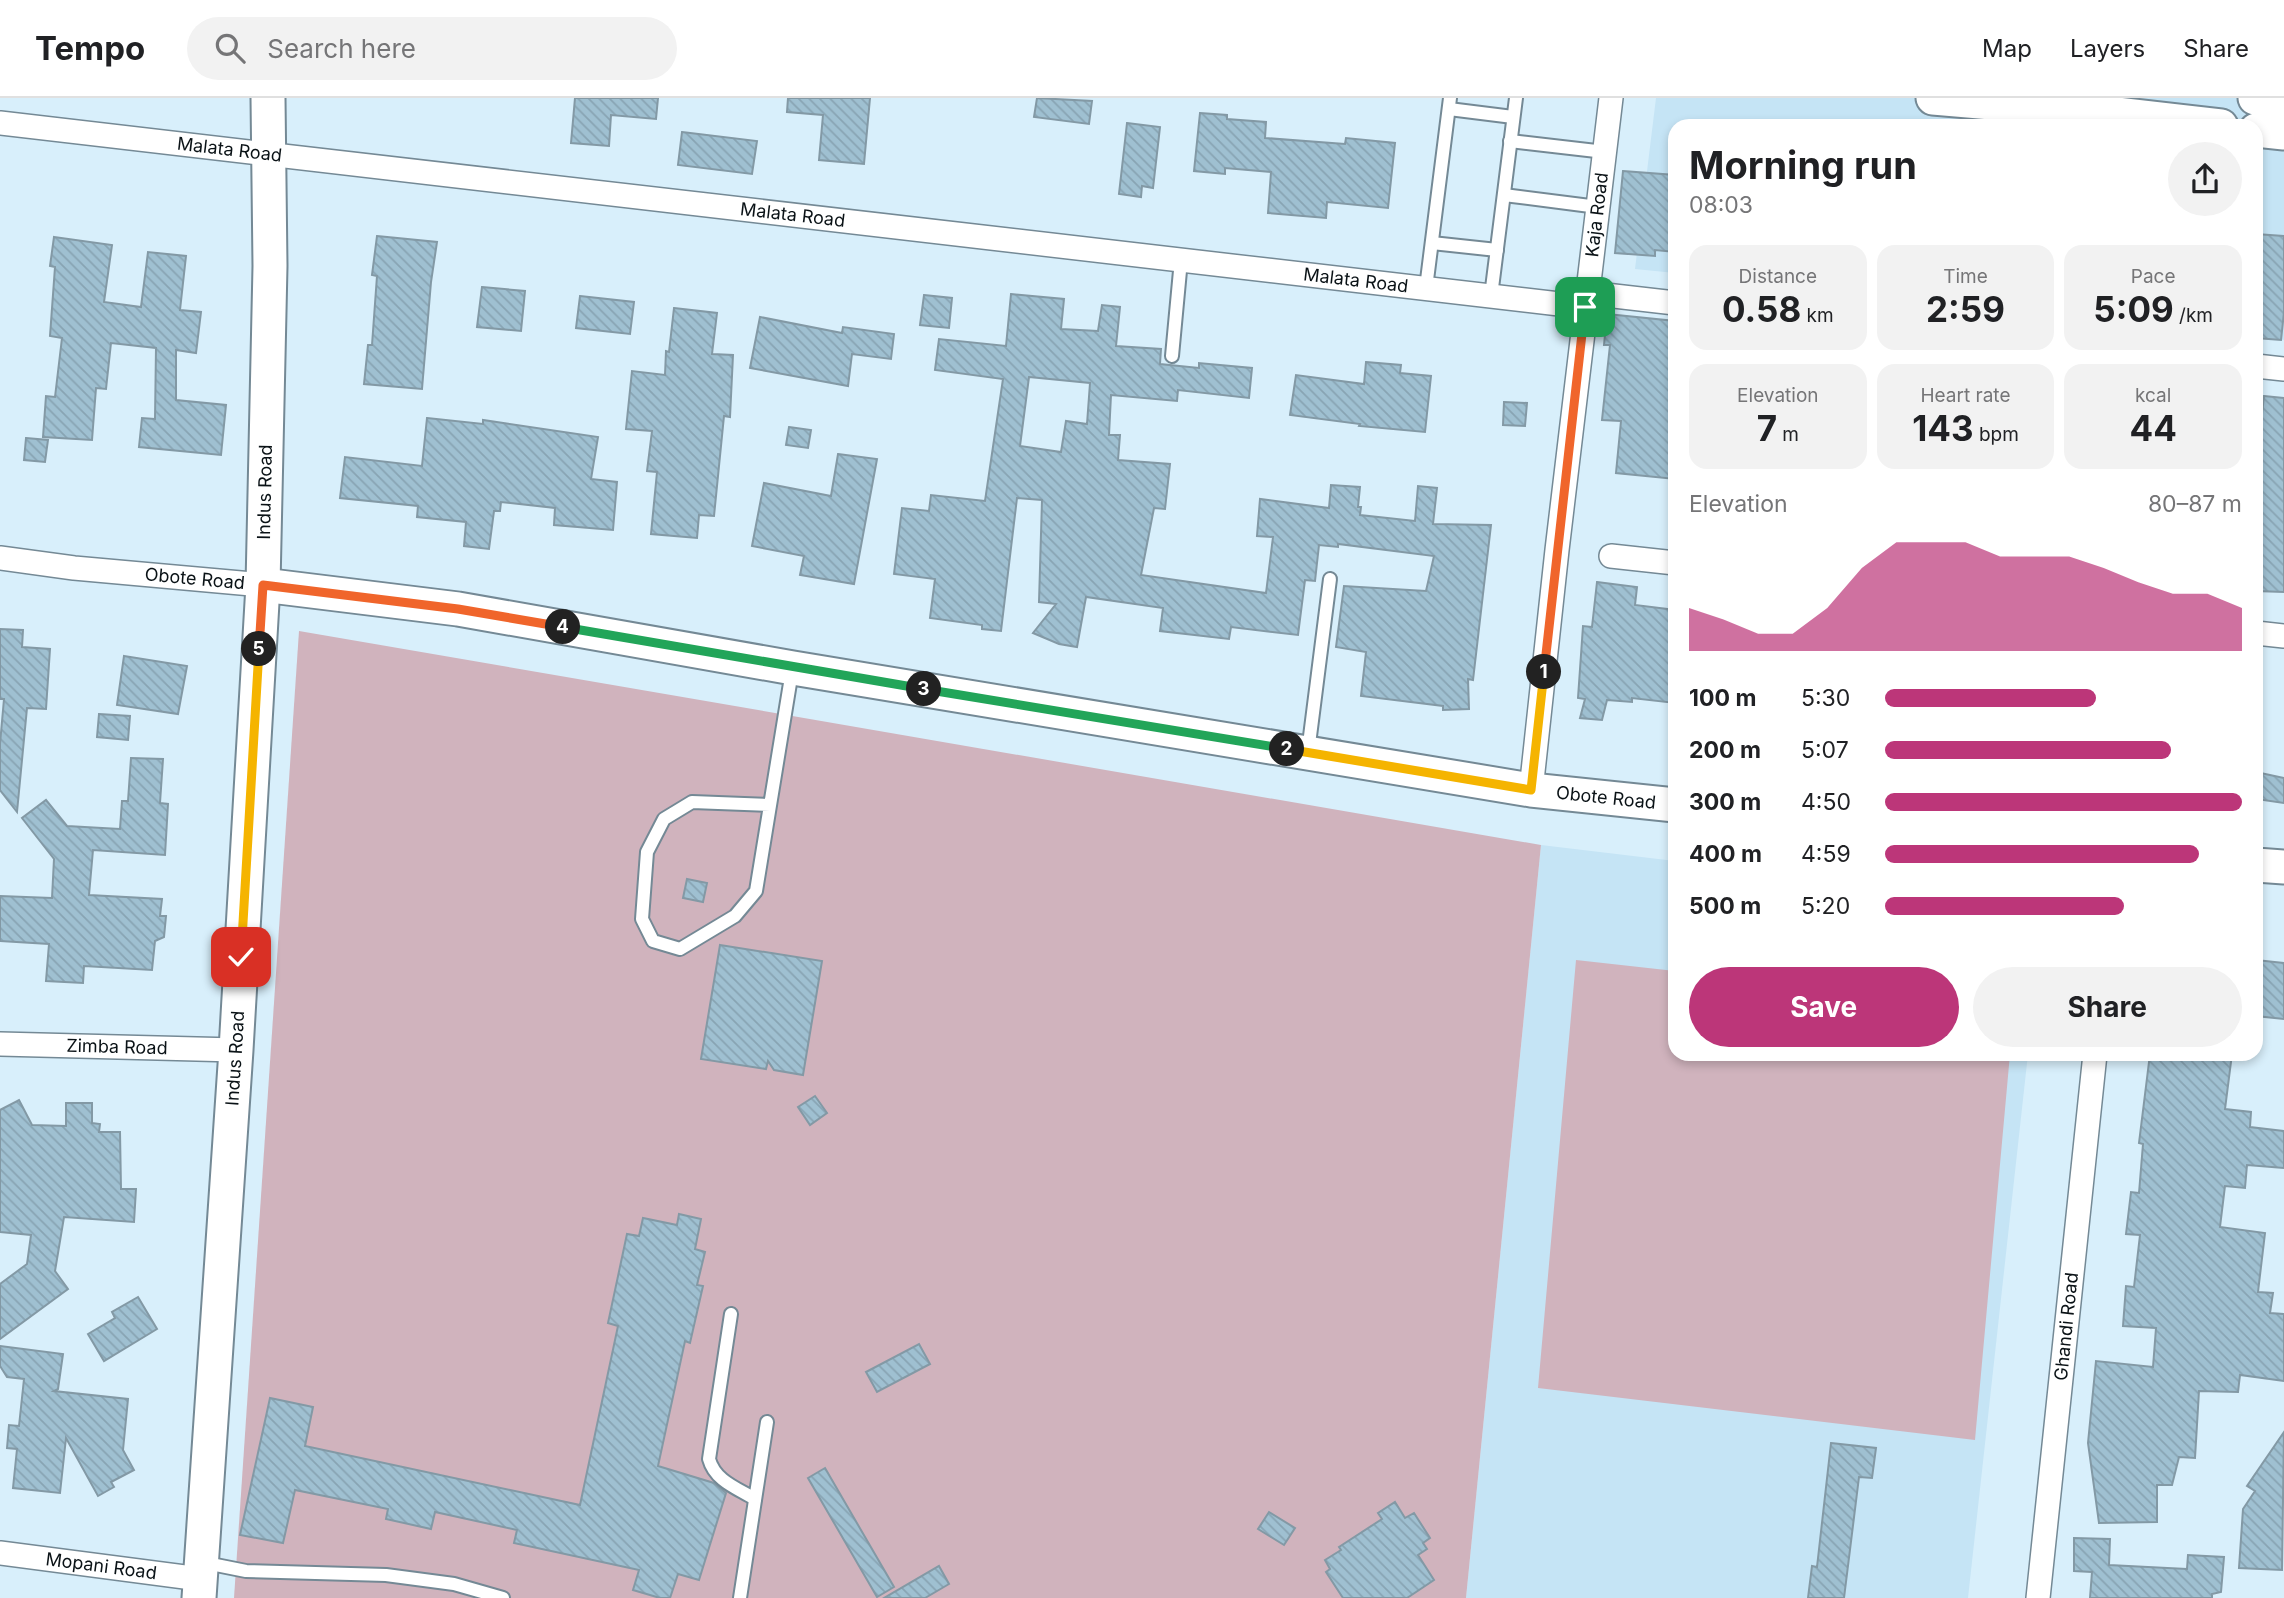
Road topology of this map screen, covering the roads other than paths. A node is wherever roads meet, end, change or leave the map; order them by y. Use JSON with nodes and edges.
{"nodes":[{"id":1,"x":268,"y":98,"type":"edge"},
{"id":2,"x":1516,"y":98,"type":"edge"},
{"id":3,"x":1611,"y":98,"type":"edge"},
{"id":4,"x":1933,"y":98,"type":"edge"},
{"id":5,"x":2255,"y":98,"type":"edge"},
{"id":6,"x":2284,"y":101,"type":"edge"},
{"id":7,"x":1450,"y":104,"type":"edge"},
{"id":8,"x":1513,"y":117,"type":"junction"},
{"id":9,"x":2160,"y":119,"type":"edge"},
{"id":10,"x":0,"y":123,"type":"edge"},
{"id":11,"x":2263,"y":131,"type":"edge"},
{"id":12,"x":2284,"y":133,"type":"edge"},
{"id":13,"x":1510,"y":141,"type":"junction"},
{"id":14,"x":268,"y":152,"type":"junction"},
{"id":15,"x":1605,"y":152,"type":"junction"},
{"id":16,"x":1503,"y":195,"type":"junction"},
{"id":17,"x":1598,"y":207,"type":"junction"},
{"id":18,"x":1432,"y":243,"type":"junction"},
{"id":19,"x":1497,"y":250,"type":"junction"},
{"id":20,"x":1181,"y":260,"type":"junction"},
{"id":21,"x":1426,"y":288,"type":"junction"},
{"id":22,"x":1491,"y":296,"type":"junction"},
{"id":23,"x":1587,"y":300,"type":"junction"},
{"id":24,"x":1668,"y":303,"type":"edge"},
{"id":25,"x":1172,"y":356,"type":"dead end"},
{"id":26,"x":2263,"y":367,"type":"edge"},
{"id":27,"x":2284,"y":369,"type":"edge"},
{"id":28,"x":1611,"y":556,"type":"dead end"},
{"id":29,"x":0,"y":558,"type":"edge"},
{"id":30,"x":1668,"y":562,"type":"edge"},
{"id":31,"x":1330,"y":579,"type":"dead end"},
{"id":32,"x":263,"y":585,"type":"junction"},
{"id":33,"x":2263,"y":634,"type":"edge"},
{"id":34,"x":2284,"y":636,"type":"edge"},
{"id":35,"x":793,"y":668,"type":"junction"},
{"id":36,"x":1308,"y":752,"type":"junction"},
{"id":37,"x":1531,"y":790,"type":"junction"},
{"id":38,"x":1668,"y":804,"type":"edge"},
{"id":39,"x":770,"y":805,"type":"junction"},
{"id":40,"x":2263,"y":866,"type":"edge"},
{"id":41,"x":2284,"y":867,"type":"edge"},
{"id":42,"x":0,"y":1044,"type":"edge"},
{"id":43,"x":236,"y":1050,"type":"junction"},
{"id":44,"x":2094,"y":1061,"type":"edge"},
{"id":45,"x":731,"y":1314,"type":"dead end"},
{"id":46,"x":767,"y":1422,"type":"dead end"},
{"id":47,"x":755,"y":1499,"type":"junction"},
{"id":48,"x":0,"y":1553,"type":"edge"},
{"id":49,"x":200,"y":1580,"type":"edge"},
{"id":50,"x":503,"y":1598,"type":"edge"},
{"id":51,"x":740,"y":1598,"type":"edge"},
{"id":52,"x":2038,"y":1598,"type":"edge"}],
"edges":[{"from":1,"to":14,"type":"street","name":"Indus Road"},
{"from":2,"to":8,"type":"lane"},
{"from":3,"to":15,"type":"street","name":"Kaja Road"},
{"from":4,"to":9,"type":"street"},
{"from":5,"to":6,"type":"street"},
{"from":7,"to":8,"type":"lane"},
{"from":7,"to":18,"type":"lane"},
{"from":8,"to":13,"type":"lane"},
{"from":10,"to":14,"type":"street","name":"Malata Road"},
{"from":11,"to":12,"type":"street"},
{"from":13,"to":15,"type":"lane"},
{"from":13,"to":16,"type":"lane"},
{"from":14,"to":20,"type":"street","name":"Malata Road"},
{"from":14,"to":32,"type":"street","name":"Indus Road"},
{"from":15,"to":17,"type":"street","name":"Kaja Road"},
{"from":16,"to":17,"type":"lane"},
{"from":16,"to":19,"type":"lane"},
{"from":17,"to":23,"type":"street","name":"Kaja Road"},
{"from":18,"to":19,"type":"lane"},
{"from":18,"to":21,"type":"lane"},
{"from":19,"to":22,"type":"lane"},
{"from":20,"to":21,"type":"street","name":"Malata Road"},
{"from":20,"to":25,"type":"lane"},
{"from":21,"to":22,"type":"street","name":"Malata Road"},
{"from":22,"to":23,"type":"street","name":"Malata Road"},
{"from":23,"to":24,"type":"street","name":"Malata Road"},
{"from":23,"to":37,"type":"street","name":"Kaja Road"},
{"from":26,"to":27,"type":"street"},
{"from":28,"to":30,"type":"street"},
{"from":29,"to":32,"type":"street","name":"Obote Road"},
{"from":31,"to":36,"type":"lane"},
{"from":32,"to":35,"type":"street","name":"Obote Road"},
{"from":32,"to":43,"type":"street","name":"Indus Road"},
{"from":33,"to":34,"type":"street"},
{"from":35,"to":36,"type":"street","name":"Obote Road"},
{"from":35,"to":39,"type":"lane"},
{"from":36,"to":37,"type":"street","name":"Obote Road"},
{"from":37,"to":38,"type":"street","name":"Obote Road"},
{"from":39,"to":39,"type":"lane"},
{"from":40,"to":41,"type":"street"},
{"from":42,"to":43,"type":"street","name":"Zimba Road"},
{"from":43,"to":49,"type":"street","name":"Indus Road"},
{"from":44,"to":52,"type":"street","name":"Ghandi Road"},
{"from":45,"to":47,"type":"lane"},
{"from":46,"to":47,"type":"lane"},
{"from":47,"to":51,"type":"lane"},
{"from":48,"to":49,"type":"street","name":"Mopani Road"},
{"from":49,"to":50,"type":"lane"}]}
